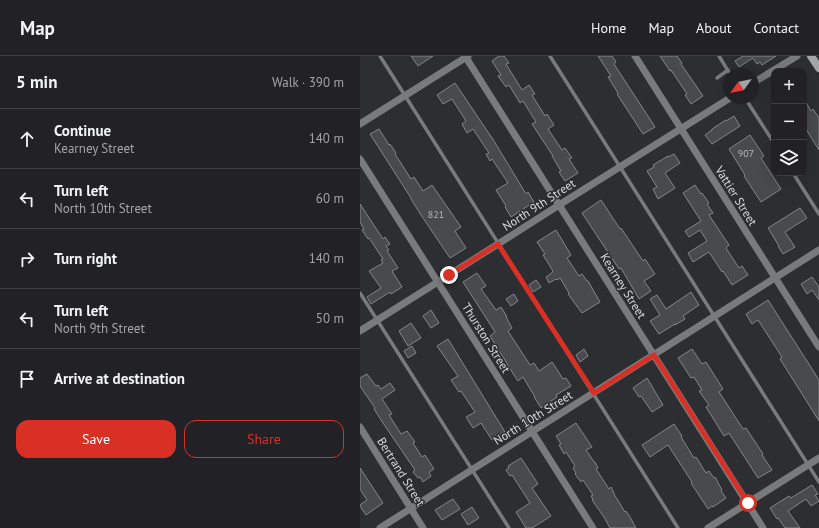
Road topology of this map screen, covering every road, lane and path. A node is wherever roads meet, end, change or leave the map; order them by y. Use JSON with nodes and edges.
{"nodes":[{"id":1,"x":380,"y":56,"type":"edge"},
{"id":2,"x":550,"y":56,"type":"edge"},
{"id":3,"x":635,"y":56,"type":"edge"},
{"id":4,"x":719,"y":56,"type":"edge"},
{"id":5,"x":797,"y":56,"type":"edge"},
{"id":6,"x":811,"y":56,"type":"edge"},
{"id":7,"x":466,"y":57,"type":"edge"},
{"id":8,"x":726,"y":68,"type":"edge"},
{"id":9,"x":819,"y":68,"type":"edge"},
{"id":10,"x":723,"y":75,"type":"edge"},
{"id":11,"x":717,"y":78,"type":"dead end"},
{"id":12,"x":759,"y":79,"type":"edge"},
{"id":13,"x":405,"y":96,"type":"junction"},
{"id":14,"x":723,"y":102,"type":"edge"},
{"id":15,"x":749,"y":104,"type":"edge"},
{"id":16,"x":360,"y":124,"type":"edge"},
{"id":17,"x":681,"y":129,"type":"junction"},
{"id":18,"x":772,"y":140,"type":"edge"},
{"id":19,"x":360,"y":159,"type":"edge"},
{"id":20,"x":620,"y":167,"type":"junction"},
{"id":21,"x":795,"y":176,"type":"edge"},
{"id":22,"x":559,"y":205,"type":"junction"},
{"id":23,"x":819,"y":214,"type":"edge"},
{"id":24,"x":498,"y":244,"type":"junction"},
{"id":25,"x":819,"y":250,"type":"edge"},
{"id":26,"x":775,"y":278,"type":"junction"},
{"id":27,"x":438,"y":282,"type":"junction"},
{"id":28,"x":360,"y":293,"type":"edge"},
{"id":29,"x":714,"y":317,"type":"junction"},
{"id":30,"x":377,"y":321,"type":"junction"},
{"id":31,"x":360,"y":331,"type":"edge"},
{"id":32,"x":819,"y":347,"type":"edge"},
{"id":33,"x":654,"y":355,"type":"junction"},
{"id":34,"x":594,"y":393,"type":"junction"},
{"id":35,"x":360,"y":427,"type":"edge"},
{"id":36,"x":532,"y":432,"type":"junction"},
{"id":37,"x":819,"y":458,"type":"edge"},
{"id":38,"x":808,"y":465,"type":"junction"},
{"id":39,"x":472,"y":470,"type":"junction"},
{"id":40,"x":819,"y":482,"type":"edge"},
{"id":41,"x":748,"y":503,"type":"junction"},
{"id":42,"x":411,"y":508,"type":"junction"},
{"id":43,"x":380,"y":528,"type":"edge"},
{"id":44,"x":423,"y":528,"type":"edge"},
{"id":45,"x":509,"y":528,"type":"edge"},
{"id":46,"x":593,"y":528,"type":"edge"},
{"id":47,"x":678,"y":528,"type":"edge"},
{"id":48,"x":708,"y":528,"type":"edge"},
{"id":49,"x":763,"y":528,"type":"edge"}],
"edges":[{"from":1,"to":13,"type":"lane"},
{"from":2,"to":20,"type":"lane"},
{"from":3,"to":17,"type":"street","name":"Vattier Street"},
{"from":4,"to":8,"type":"lane"},
{"from":5,"to":12,"type":"street"},
{"from":6,"to":9,"type":"main road"},
{"from":7,"to":13,"type":"street"},
{"from":7,"to":22,"type":"street","name":"Kearney Street"},
{"from":10,"to":11,"type":"lane"},
{"from":13,"to":16,"type":"street"},
{"from":13,"to":24,"type":"lane"},
{"from":14,"to":17,"type":"street","name":"North 9th Street"},
{"from":15,"to":18,"type":"lane"},
{"from":17,"to":20,"type":"street","name":"North 9th Street"},
{"from":17,"to":26,"type":"street","name":"Vattier Street"},
{"from":19,"to":27,"type":"street","name":"Thurston Street"},
{"from":20,"to":22,"type":"street","name":"North 9th Street"},
{"from":20,"to":29,"type":"lane"},
{"from":21,"to":23,"type":"lane"},
{"from":22,"to":24,"type":"street","name":"North 9th Street"},
{"from":22,"to":33,"type":"street","name":"Kearney Street"},
{"from":24,"to":27,"type":"street","name":"North 9th Street"},
{"from":24,"to":34,"type":"lane"},
{"from":25,"to":26,"type":"street","name":"North 10th Street"},
{"from":26,"to":29,"type":"street","name":"North 10th Street"},
{"from":26,"to":32,"type":"street","name":"Vattier Street"},
{"from":27,"to":30,"type":"street","name":"North 9th Street"},
{"from":27,"to":36,"type":"street","name":"Thurston Street"},
{"from":28,"to":30,"type":"lane"},
{"from":29,"to":33,"type":"street","name":"North 10th Street"},
{"from":29,"to":38,"type":"lane"},
{"from":30,"to":31,"type":"street","name":"North 9th Street"},
{"from":30,"to":39,"type":"lane"},
{"from":33,"to":34,"type":"street","name":"North 10th Street"},
{"from":33,"to":41,"type":"street","name":"Kearney Street"},
{"from":34,"to":36,"type":"street","name":"North 10th Street"},
{"from":34,"to":47,"type":"lane"},
{"from":35,"to":42,"type":"street","name":"Bertrand Street"},
{"from":36,"to":39,"type":"street","name":"North 10th Street"},
{"from":36,"to":46,"type":"street","name":"Thurston Street"},
{"from":37,"to":38,"type":"street"},
{"from":38,"to":40,"type":"lane"},
{"from":38,"to":41,"type":"street"},
{"from":39,"to":42,"type":"street","name":"North 10th Street"},
{"from":39,"to":45,"type":"lane"},
{"from":41,"to":48,"type":"street"},
{"from":41,"to":49,"type":"street","name":"Kearney Street"},
{"from":42,"to":43,"type":"street","name":"North 10th Street"},
{"from":42,"to":44,"type":"street","name":"Bertrand Street"}]}
